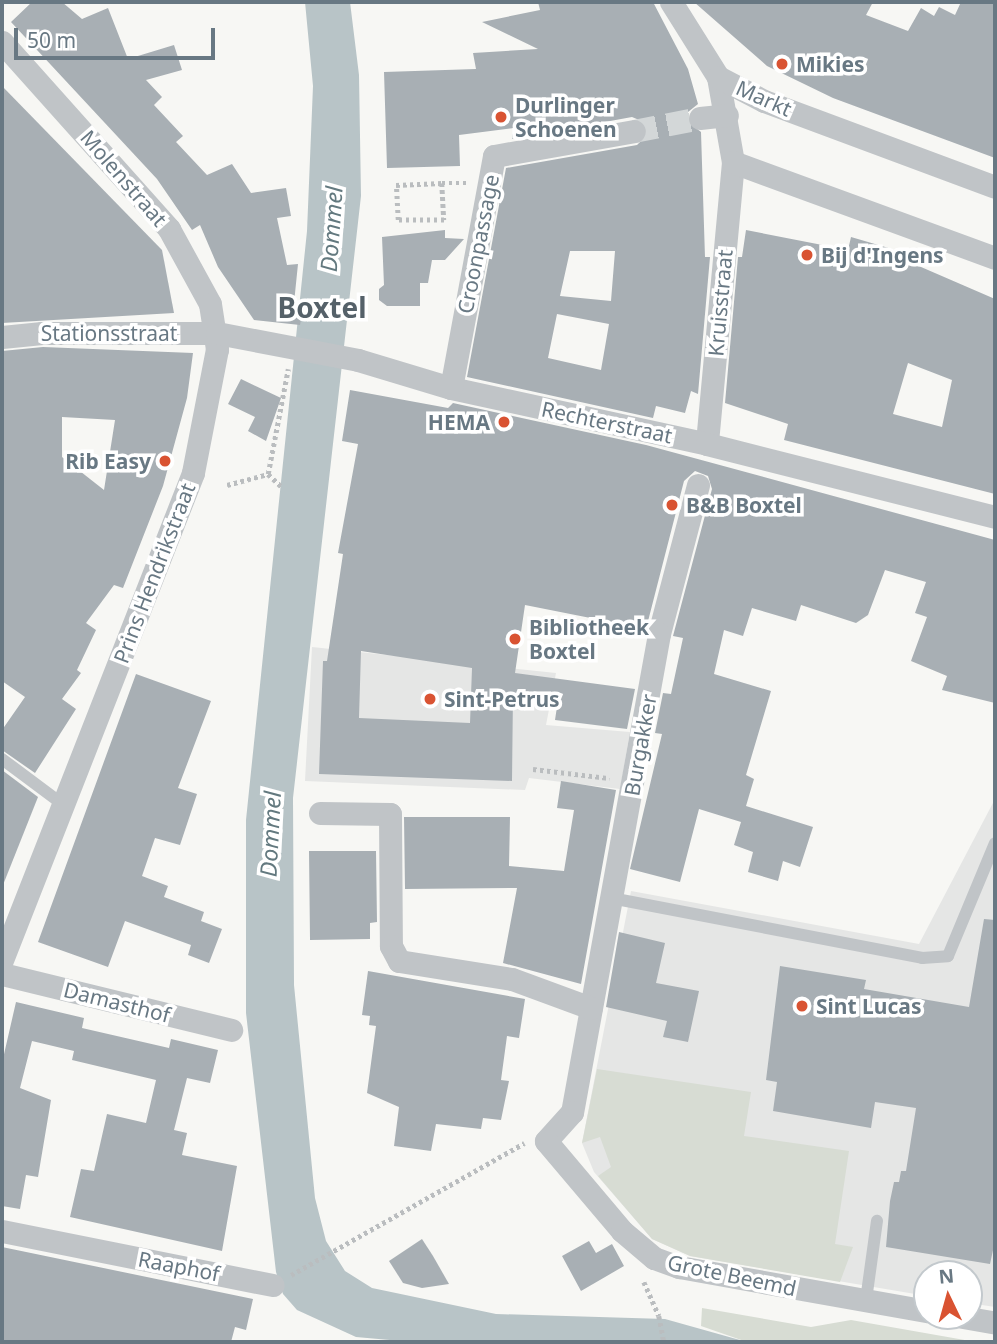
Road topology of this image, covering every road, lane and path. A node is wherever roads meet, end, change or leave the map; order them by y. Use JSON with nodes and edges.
{"nodes":[{"id":1,"x":671,"y":2,"type":"edge"},
{"id":2,"x":2,"y":42,"type":"edge"},
{"id":3,"x":718,"y":77,"type":"junction"},
{"id":4,"x":727,"y":115,"type":"junction"},
{"id":5,"x":700,"y":118,"type":"tunnel mouth"},
{"id":6,"x":634,"y":131,"type":"tunnel mouth"},
{"id":7,"x":733,"y":162,"type":"junction"},
{"id":8,"x":442,"y":183,"type":"junction"},
{"id":9,"x":488,"y":183,"type":"junction"},
{"id":10,"x":995,"y":187,"type":"edge"},
{"id":11,"x":995,"y":258,"type":"edge"},
{"id":12,"x":217,"y":332,"type":"junction"},
{"id":13,"x":2,"y":337,"type":"edge"},
{"id":14,"x":287,"y":349,"type":"junction"},
{"id":15,"x":451,"y":388,"type":"junction"},
{"id":16,"x":707,"y":444,"type":"junction"},
{"id":17,"x":268,"y":474,"type":"junction"},
{"id":18,"x":227,"y":485,"type":"dead end"},
{"id":19,"x":698,"y":485,"type":"dead end"},
{"id":20,"x":282,"y":487,"type":"dead end"},
{"id":21,"x":995,"y":517,"type":"edge"},
{"id":22,"x":2,"y":759,"type":"edge"},
{"id":23,"x":533,"y":769,"type":"dead end"},
{"id":24,"x":634,"y":781,"type":"junction"},
{"id":25,"x":65,"y":806,"type":"junction"},
{"id":26,"x":320,"y":813,"type":"dead end"},
{"id":27,"x":995,"y":843,"type":"edge"},
{"id":28,"x":611,"y":898,"type":"junction"},
{"id":29,"x":2,"y":960,"type":"edge"},
{"id":30,"x":2,"y":974,"type":"edge"},
{"id":31,"x":591,"y":1008,"type":"junction"},
{"id":32,"x":232,"y":1030,"type":"dead end"},
{"id":33,"x":546,"y":1141,"type":"junction"},
{"id":34,"x":877,"y":1221,"type":"dead end"},
{"id":35,"x":2,"y":1231,"type":"edge"},
{"id":36,"x":273,"y":1285,"type":"joint"},
{"id":37,"x":866,"y":1300,"type":"junction"},
{"id":38,"x":913,"y":1308,"type":"edge"},
{"id":39,"x":659,"y":1316,"type":"dead end"},
{"id":40,"x":664,"y":1342,"type":"edge"}],
"edges":[{"from":1,"to":3,"type":"street"},
{"from":2,"to":12,"type":"street","name":"Molenstraat"},
{"from":3,"to":4,"type":"street","name":"Markt"},
{"from":3,"to":10,"type":"street","name":"Markt"},
{"from":4,"to":5,"type":"street"},
{"from":4,"to":7,"type":"street","name":"Markt"},
{"from":6,"to":9,"type":"street","name":"Croonpassage"},
{"from":7,"to":11,"type":"street"},
{"from":7,"to":16,"type":"street","name":"Kruisstraat"},
{"from":8,"to":8,"type":"path"},
{"from":8,"to":9,"type":"path"},
{"from":9,"to":15,"type":"street","name":"Croonpassage"},
{"from":12,"to":13,"type":"street","name":"Stationsstraat"},
{"from":12,"to":14,"type":"street","name":"Rechterstraat"},
{"from":12,"to":25,"type":"street","name":"Prins Hendrikstraat"},
{"from":14,"to":15,"type":"street","name":"Rechterstraat"},
{"from":14,"to":17,"type":"path"},
{"from":15,"to":16,"type":"street","name":"Rechterstraat"},
{"from":16,"to":21,"type":"street","name":"Rechterstraat"},
{"from":17,"to":18,"type":"path"},
{"from":17,"to":20,"type":"path"},
{"from":19,"to":24,"type":"street","name":"Burgakker"},
{"from":22,"to":25,"type":"lane"},
{"from":23,"to":24,"type":"path"},
{"from":24,"to":28,"type":"street","name":"Burgakker"},
{"from":25,"to":29,"type":"street","name":"Prins Hendrikstraat"},
{"from":26,"to":31,"type":"street"},
{"from":27,"to":28,"type":"lane"},
{"from":28,"to":31,"type":"street","name":"Burgakker"},
{"from":30,"to":32,"type":"street","name":"Damasthof"},
{"from":31,"to":33,"type":"street","name":"Burgakker"},
{"from":33,"to":36,"type":"path"},
{"from":33,"to":37,"type":"street","name":"Grote Beemd"},
{"from":34,"to":37,"type":"lane"},
{"from":35,"to":36,"type":"street","name":"Raaphof"},
{"from":37,"to":38,"type":"street","name":"Grote Beemd"},
{"from":39,"to":40,"type":"path"}]}
